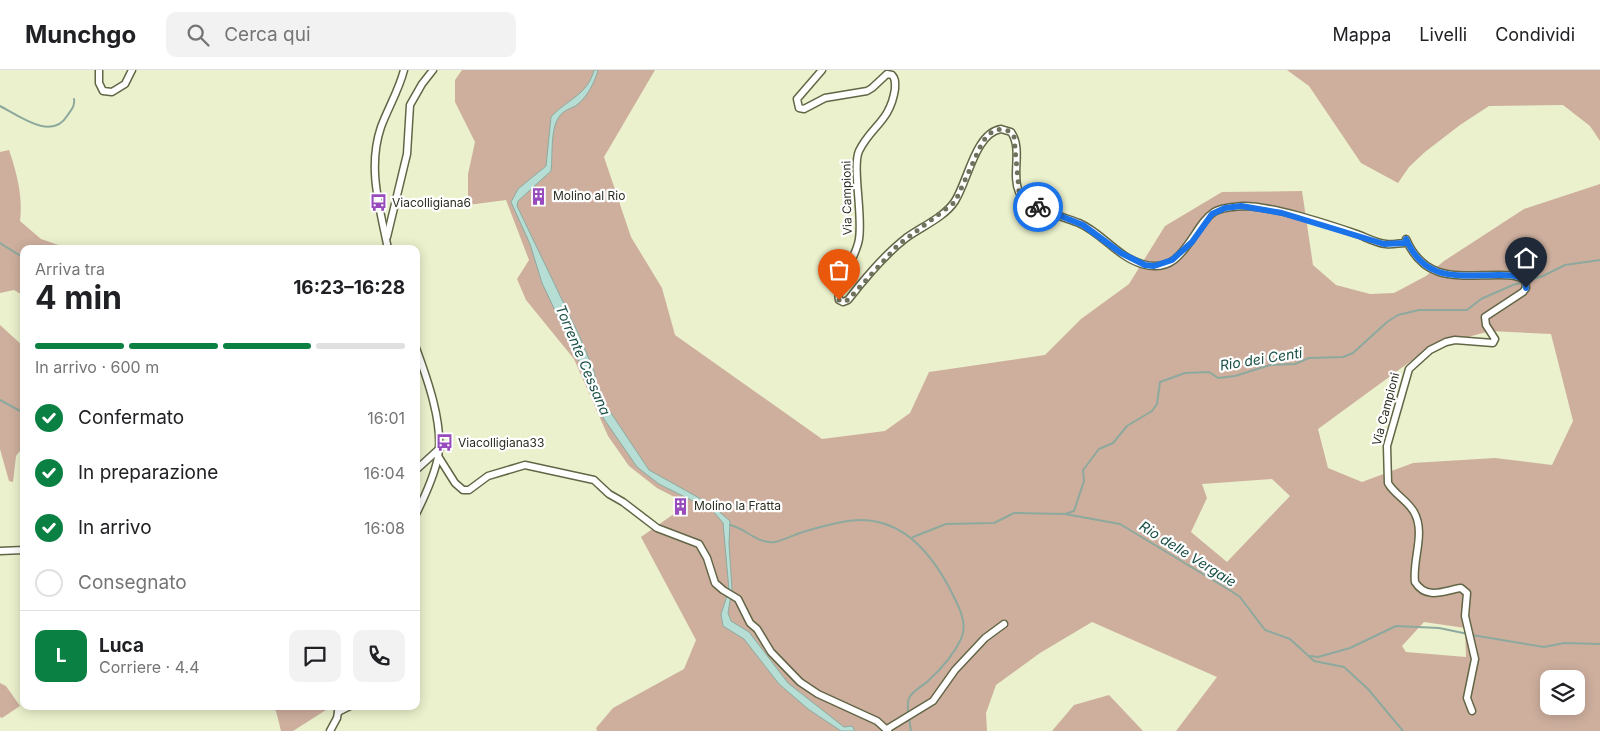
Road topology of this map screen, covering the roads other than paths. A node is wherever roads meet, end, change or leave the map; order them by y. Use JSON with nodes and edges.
{"nodes":[{"id":1,"x":99,"y":70,"type":"edge"},
{"id":2,"x":132,"y":70,"type":"edge"},
{"id":3,"x":404,"y":70,"type":"edge"},
{"id":4,"x":822,"y":70,"type":"edge"},
{"id":5,"x":432,"y":71,"type":"edge"},
{"id":6,"x":386,"y":239,"type":"junction"},
{"id":7,"x":387,"y":245,"type":"edge"},
{"id":8,"x":420,"y":358,"type":"edge"},
{"id":9,"x":439,"y":452,"type":"junction"},
{"id":10,"x":420,"y":467,"type":"edge"},
{"id":11,"x":420,"y":506,"type":"edge"},
{"id":12,"x":20,"y":550,"type":"edge"},
{"id":13,"x":0,"y":551,"type":"edge"},
{"id":14,"x":1004,"y":624,"type":"dead end"},
{"id":15,"x":339,"y":710,"type":"edge"},
{"id":16,"x":1472,"y":711,"type":"dead end"},
{"id":17,"x":887,"y":730,"type":"edge"},
{"id":18,"x":330,"y":731,"type":"edge"}],
"edges":[{"from":1,"to":2,"type":"street"},
{"from":3,"to":6,"type":"street"},
{"from":4,"to":16,"type":"street","name":"Via Campioni"},
{"from":5,"to":6,"type":"street"},
{"from":6,"to":7,"type":"street"},
{"from":8,"to":9,"type":"street"},
{"from":9,"to":10,"type":"street"},
{"from":9,"to":11,"type":"street"},
{"from":9,"to":17,"type":"street"},
{"from":12,"to":13,"type":"street"},
{"from":14,"to":17,"type":"street"},
{"from":15,"to":18,"type":"street"}]}
